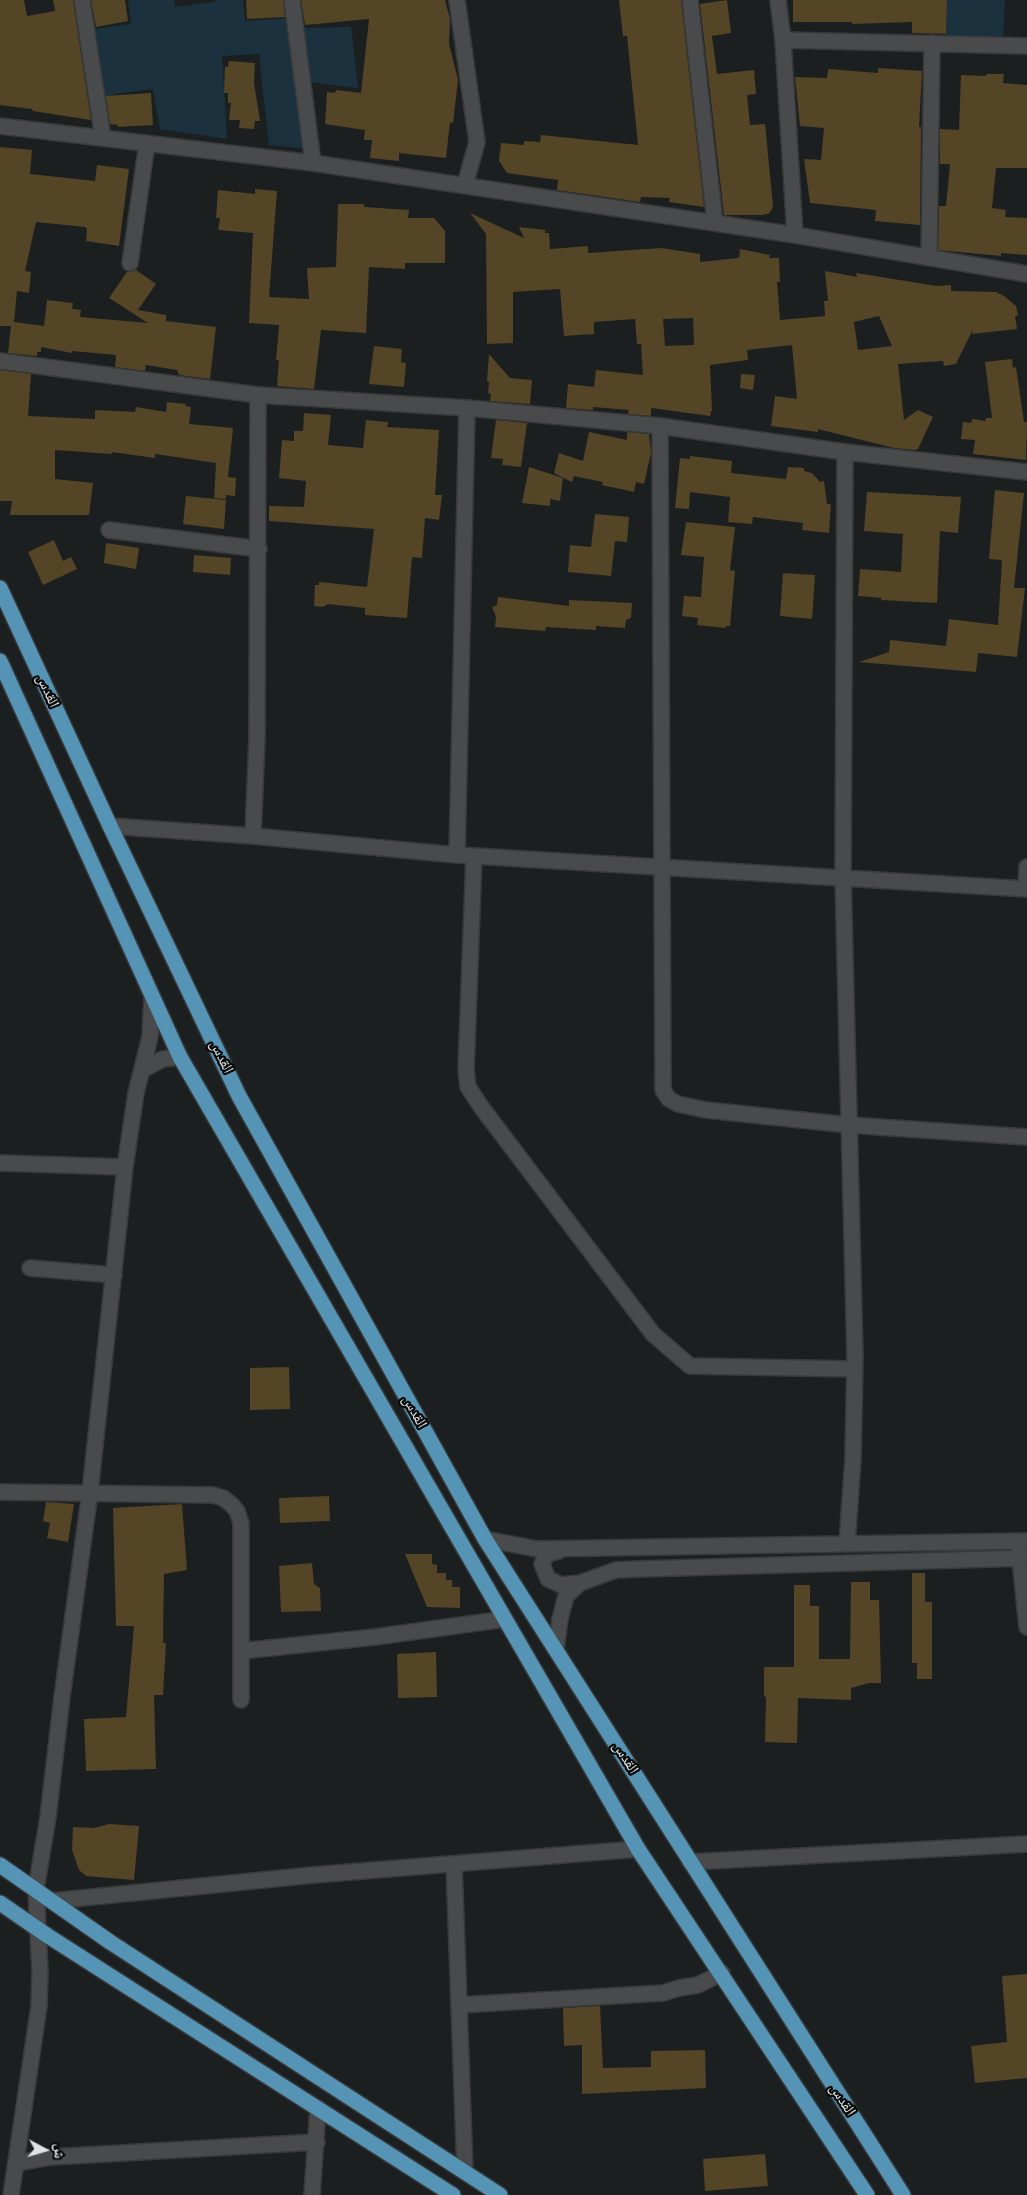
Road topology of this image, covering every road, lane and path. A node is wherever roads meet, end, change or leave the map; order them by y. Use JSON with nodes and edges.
{"nodes":[{"id":1,"x":82,"y":0,"type":"edge"},
{"id":2,"x":292,"y":0,"type":"edge"},
{"id":3,"x":457,"y":0,"type":"edge"},
{"id":4,"x":690,"y":0,"type":"edge"},
{"id":5,"x":778,"y":0,"type":"edge"},
{"id":6,"x":782,"y":40,"type":"junction"},
{"id":7,"x":932,"y":43,"type":"junction"},
{"id":8,"x":1027,"y":46,"type":"edge"},
{"id":9,"x":0,"y":126,"type":"edge"},
{"id":10,"x":103,"y":138,"type":"junction"},
{"id":11,"x":147,"y":143,"type":"junction"},
{"id":12,"x":313,"y":163,"type":"junction"},
{"id":13,"x":466,"y":185,"type":"junction"},
{"id":14,"x":715,"y":223,"type":"junction"},
{"id":15,"x":795,"y":235,"type":"junction"},
{"id":16,"x":929,"y":258,"type":"junction"},
{"id":17,"x":130,"y":264,"type":"dead end"},
{"id":18,"x":1027,"y":274,"type":"edge"},
{"id":19,"x":1027,"y":280,"type":"edge"},
{"id":20,"x":0,"y":361,"type":"edge"},
{"id":21,"x":258,"y":395,"type":"junction"},
{"id":22,"x":468,"y":408,"type":"junction"},
{"id":23,"x":660,"y":426,"type":"junction"},
{"id":24,"x":845,"y":452,"type":"junction"},
{"id":25,"x":1027,"y":472,"type":"edge"},
{"id":26,"x":110,"y":530,"type":"dead end"},
{"id":27,"x":259,"y":549,"type":"junction"},
{"id":28,"x":0,"y":588,"type":"edge"},
{"id":29,"x":0,"y":660,"type":"edge"},
{"id":30,"x":110,"y":826,"type":"junction"},
{"id":31,"x":253,"y":836,"type":"junction"},
{"id":32,"x":457,"y":855,"type":"junction"},
{"id":33,"x":474,"y":856,"type":"junction"},
{"id":34,"x":662,"y":868,"type":"junction"},
{"id":35,"x":1027,"y":868,"type":"edge"},
{"id":36,"x":843,"y":878,"type":"junction"},
{"id":37,"x":1027,"y":889,"type":"edge"},
{"id":38,"x":152,"y":996,"type":"junction"},
{"id":39,"x":180,"y":1057,"type":"junction"},
{"id":40,"x":142,"y":1070,"type":"junction"},
{"id":41,"x":849,"y":1125,"type":"junction"},
{"id":42,"x":1027,"y":1138,"type":"edge"},
{"id":43,"x":0,"y":1163,"type":"edge"},
{"id":44,"x":126,"y":1167,"type":"junction"},
{"id":45,"x":30,"y":1268,"type":"dead end"},
{"id":46,"x":114,"y":1275,"type":"junction"},
{"id":47,"x":855,"y":1369,"type":"junction"},
{"id":48,"x":0,"y":1492,"type":"edge"},
{"id":49,"x":90,"y":1492,"type":"junction"},
{"id":50,"x":484,"y":1539,"type":"junction"},
{"id":51,"x":1022,"y":1541,"type":"edge"},
{"id":52,"x":847,"y":1544,"type":"junction"},
{"id":53,"x":568,"y":1549,"type":"junction"},
{"id":54,"x":1023,"y":1558,"type":"edge"},
{"id":55,"x":580,"y":1583,"type":"junction"},
{"id":56,"x":506,"y":1619,"type":"junction"},
{"id":57,"x":1027,"y":1626,"type":"edge"},
{"id":58,"x":556,"y":1650,"type":"junction"},
{"id":59,"x":241,"y":1651,"type":"junction"},
{"id":60,"x":241,"y":1700,"type":"dead end"},
{"id":61,"x":1027,"y":1844,"type":"edge"},
{"id":62,"x":638,"y":1849,"type":"junction"},
{"id":63,"x":690,"y":1862,"type":"junction"},
{"id":64,"x":454,"y":1864,"type":"junction"},
{"id":65,"x":0,"y":1865,"type":"edge"},
{"id":66,"x":36,"y":1890,"type":"junction"},
{"id":67,"x":52,"y":1901,"type":"junction"},
{"id":68,"x":0,"y":1903,"type":"edge"},
{"id":69,"x":37,"y":1928,"type":"junction"},
{"id":70,"x":722,"y":1973,"type":"junction"},
{"id":71,"x":459,"y":2005,"type":"junction"},
{"id":72,"x":318,"y":2108,"type":"junction"},
{"id":73,"x":317,"y":2142,"type":"junction"},
{"id":74,"x":17,"y":2163,"type":"junction"},
{"id":75,"x":465,"y":2172,"type":"junction"},
{"id":76,"x":8,"y":2192,"type":"edge"},
{"id":77,"x":312,"y":2195,"type":"edge"},
{"id":78,"x":452,"y":2195,"type":"edge"},
{"id":79,"x":500,"y":2195,"type":"edge"},
{"id":80,"x":867,"y":2195,"type":"edge"},
{"id":81,"x":903,"y":2195,"type":"edge"}],
"edges":[{"from":1,"to":10,"type":"street"},
{"from":2,"to":12,"type":"street"},
{"from":3,"to":13,"type":"street"},
{"from":4,"to":14,"type":"street"},
{"from":5,"to":6,"type":"street"},
{"from":6,"to":7,"type":"street"},
{"from":6,"to":15,"type":"street"},
{"from":7,"to":8,"type":"street"},
{"from":7,"to":16,"type":"street"},
{"from":9,"to":10,"type":"street"},
{"from":10,"to":11,"type":"street"},
{"from":11,"to":12,"type":"street"},
{"from":11,"to":17,"type":"street"},
{"from":12,"to":13,"type":"street"},
{"from":13,"to":14,"type":"street"},
{"from":14,"to":15,"type":"street"},
{"from":15,"to":16,"type":"street"},
{"from":16,"to":18,"type":"street"},
{"from":18,"to":19,"type":"street"},
{"from":20,"to":21,"type":"street"},
{"from":21,"to":22,"type":"street"},
{"from":21,"to":27,"type":"street"},
{"from":22,"to":23,"type":"street"},
{"from":22,"to":32,"type":"street"},
{"from":23,"to":24,"type":"street"},
{"from":23,"to":34,"type":"street"},
{"from":24,"to":25,"type":"street"},
{"from":24,"to":36,"type":"street"},
{"from":26,"to":27,"type":"street"},
{"from":27,"to":31,"type":"street"},
{"from":28,"to":30,"type":"main road","name":"القدس"},
{"from":29,"to":38,"type":"main road","name":"القدس"},
{"from":30,"to":31,"type":"street"},
{"from":30,"to":50,"type":"main road","name":"القدس"},
{"from":31,"to":32,"type":"street"},
{"from":32,"to":33,"type":"street"},
{"from":33,"to":34,"type":"street"},
{"from":33,"to":47,"type":"street"},
{"from":34,"to":36,"type":"street"},
{"from":34,"to":41,"type":"street"},
{"from":35,"to":37,"type":"street"},
{"from":36,"to":37,"type":"street"},
{"from":36,"to":41,"type":"street"},
{"from":38,"to":39,"type":"main road","name":"القدس"},
{"from":38,"to":40,"type":"street"},
{"from":39,"to":40,"type":"street"},
{"from":39,"to":56,"type":"main road","name":"القدس"},
{"from":40,"to":44,"type":"street"},
{"from":41,"to":42,"type":"street"},
{"from":41,"to":47,"type":"street"},
{"from":43,"to":44,"type":"street"},
{"from":44,"to":46,"type":"street"},
{"from":45,"to":46,"type":"street"},
{"from":46,"to":49,"type":"street"},
{"from":47,"to":52,"type":"street"},
{"from":48,"to":49,"type":"street"},
{"from":49,"to":59,"type":"street"},
{"from":49,"to":66,"type":"street"},
{"from":50,"to":53,"type":"street"},
{"from":50,"to":58,"type":"main road","name":"القدس"},
{"from":51,"to":52,"type":"street"},
{"from":51,"to":54,"type":"street"},
{"from":52,"to":53,"type":"street"},
{"from":53,"to":55,"type":"street"},
{"from":54,"to":55,"type":"street"},
{"from":54,"to":57,"type":"street"},
{"from":55,"to":58,"type":"street"},
{"from":56,"to":59,"type":"street"},
{"from":56,"to":62,"type":"main road","name":"القدس"},
{"from":58,"to":63,"type":"main road","name":"القدس"},
{"from":59,"to":60,"type":"street"},
{"from":61,"to":63,"type":"street"},
{"from":62,"to":64,"type":"street"},
{"from":62,"to":70,"type":"main road","name":"القدس"},
{"from":63,"to":81,"type":"main road","name":"القدس"},
{"from":64,"to":67,"type":"street"},
{"from":64,"to":71,"type":"street"},
{"from":65,"to":66,"type":"main road"},
{"from":66,"to":67,"type":"main road"},
{"from":66,"to":69,"type":"street"},
{"from":67,"to":75,"type":"main road"},
{"from":68,"to":69,"type":"main road"},
{"from":69,"to":72,"type":"main road"},
{"from":69,"to":74,"type":"street"},
{"from":70,"to":71,"type":"street"},
{"from":70,"to":80,"type":"main road","name":"القدس"},
{"from":71,"to":75,"type":"street"},
{"from":72,"to":73,"type":"street"},
{"from":72,"to":78,"type":"main road"},
{"from":73,"to":74,"type":"street"},
{"from":73,"to":77,"type":"street"},
{"from":74,"to":76,"type":"street"},
{"from":75,"to":79,"type":"main road"}]}
